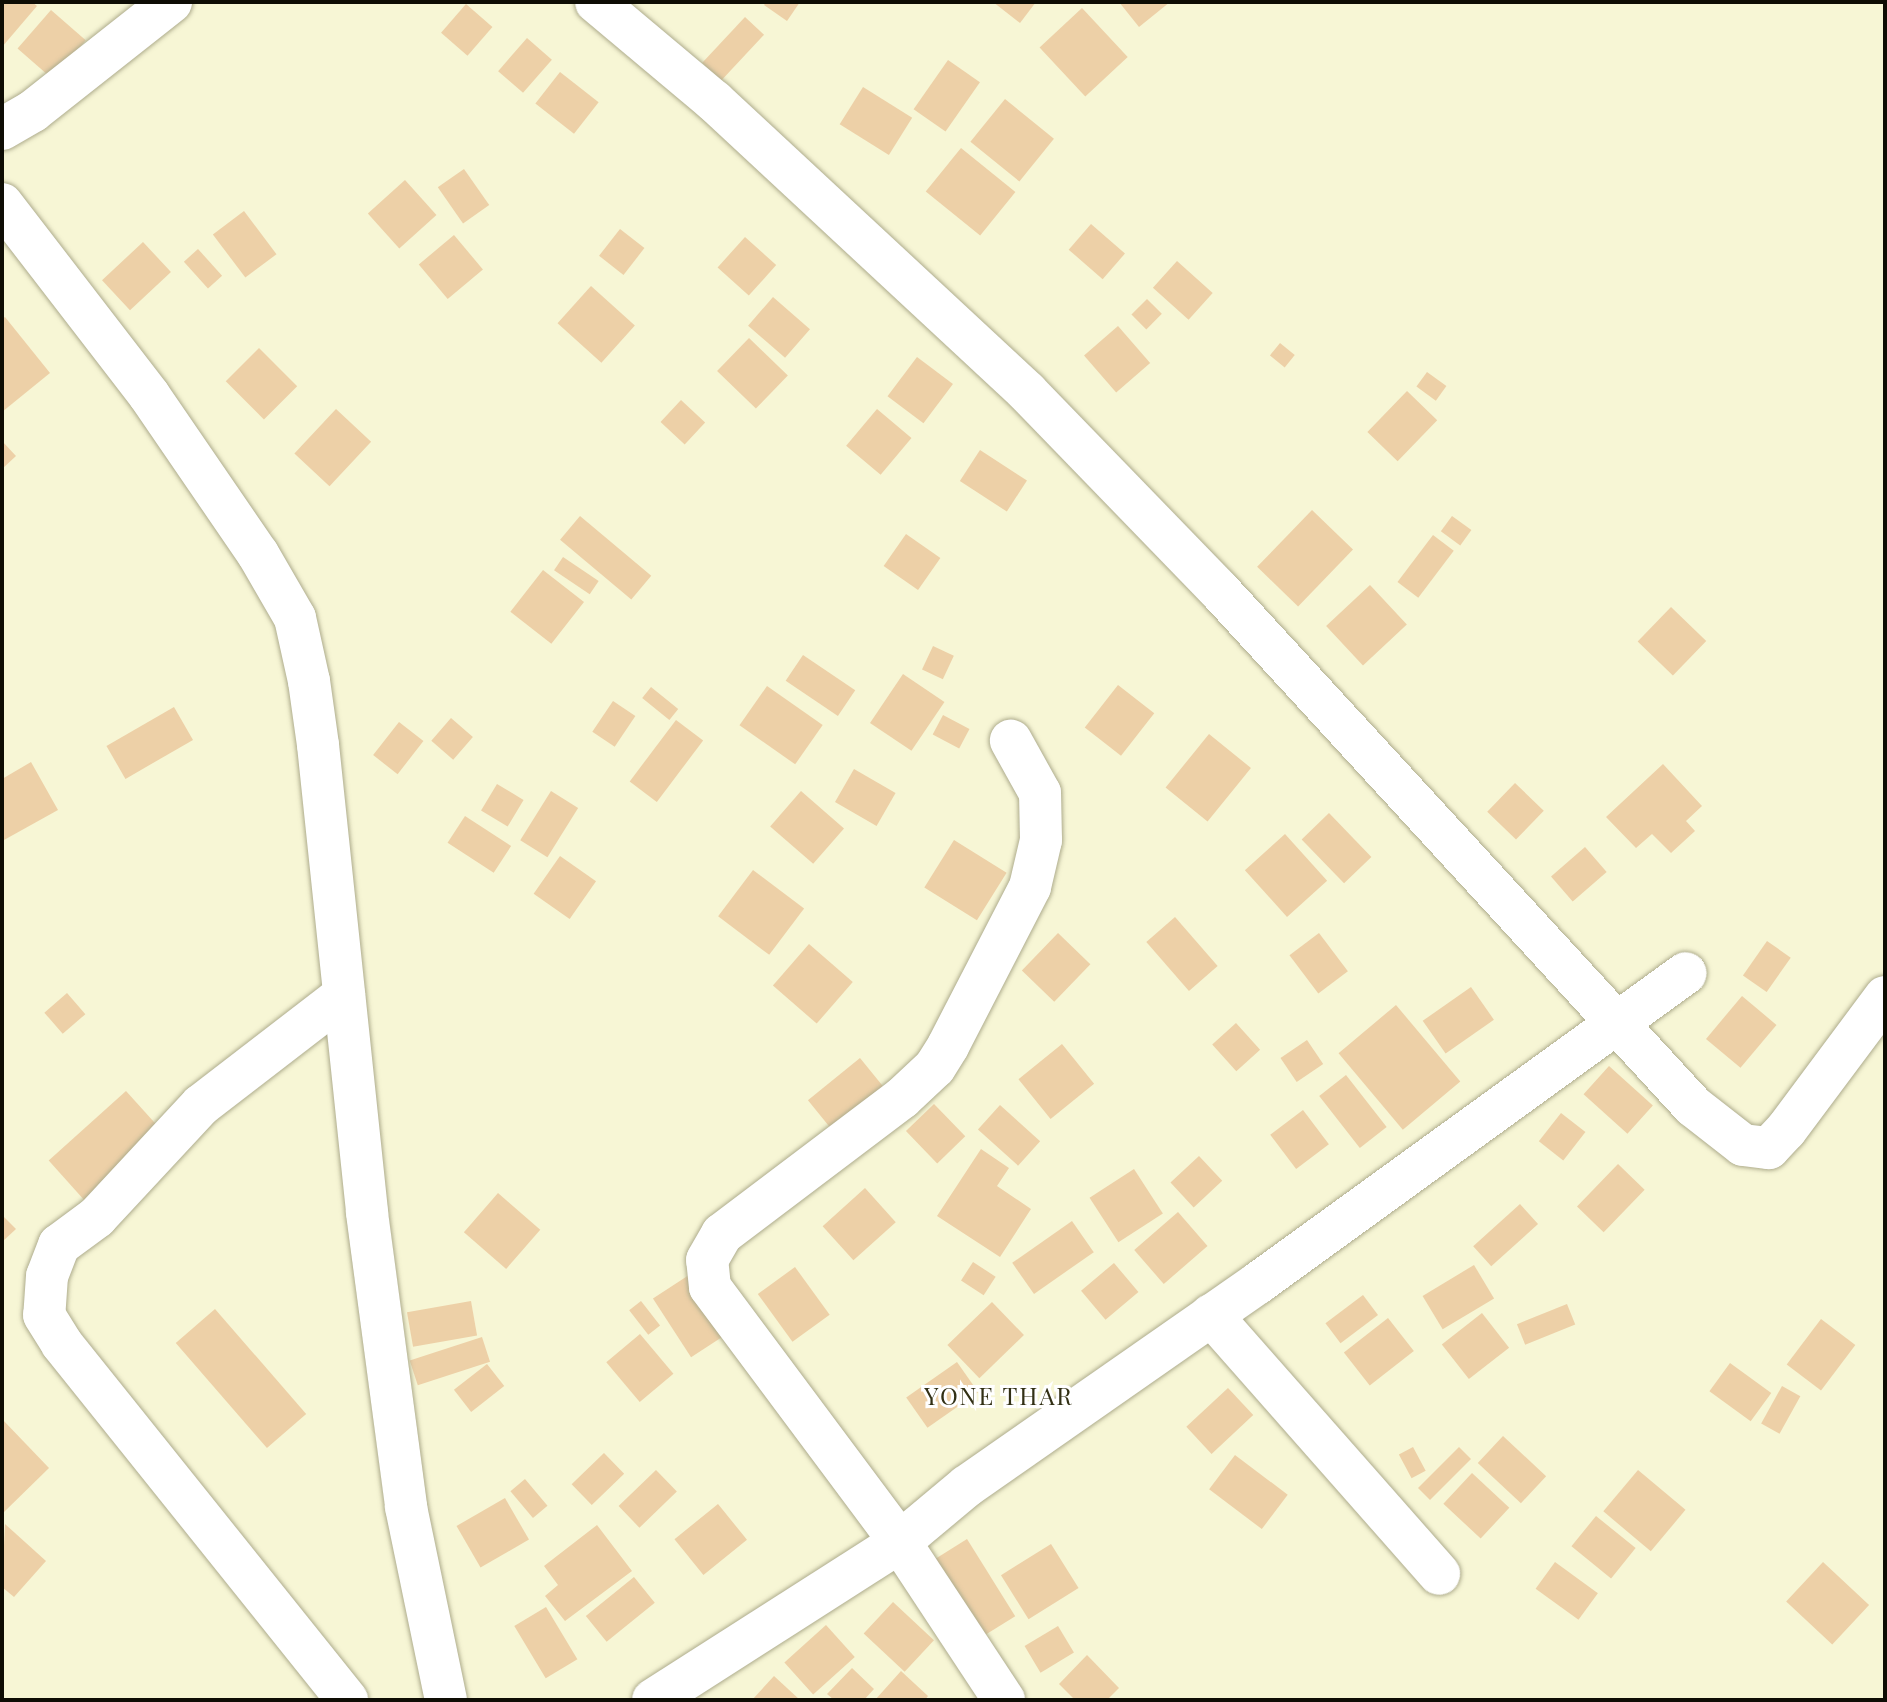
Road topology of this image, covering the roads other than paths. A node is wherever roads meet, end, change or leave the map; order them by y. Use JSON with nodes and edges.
{"nodes":[{"id":1,"x":171,"y":2,"type":"edge"},
{"id":2,"x":596,"y":2,"type":"edge"},
{"id":3,"x":2,"y":129,"type":"edge"},
{"id":4,"x":2,"y":204,"type":"edge"},
{"id":5,"x":1011,"y":741,"type":"dead end"},
{"id":6,"x":1686,"y":973,"type":"dead end"},
{"id":7,"x":344,"y":995,"type":"junction"},
{"id":8,"x":1885,"y":997,"type":"edge"},
{"id":9,"x":1615,"y":1021,"type":"junction"},
{"id":10,"x":1211,"y":1315,"type":"junction"},
{"id":11,"x":900,"y":1542,"type":"junction"},
{"id":12,"x":1439,"y":1574,"type":"dead end"},
{"id":13,"x":347,"y":1700,"type":"edge"},
{"id":14,"x":446,"y":1700,"type":"edge"},
{"id":15,"x":653,"y":1700,"type":"edge"},
{"id":16,"x":1004,"y":1700,"type":"edge"}],
"edges":[{"from":1,"to":3,"type":"street"},
{"from":2,"to":9,"type":"street"},
{"from":4,"to":7,"type":"street"},
{"from":5,"to":11,"type":"street"},
{"from":6,"to":9,"type":"street"},
{"from":7,"to":13,"type":"street"},
{"from":7,"to":14,"type":"street"},
{"from":8,"to":9,"type":"street"},
{"from":9,"to":10,"type":"street"},
{"from":10,"to":11,"type":"street"},
{"from":10,"to":12,"type":"street"},
{"from":11,"to":15,"type":"street"},
{"from":11,"to":16,"type":"street"}]}
